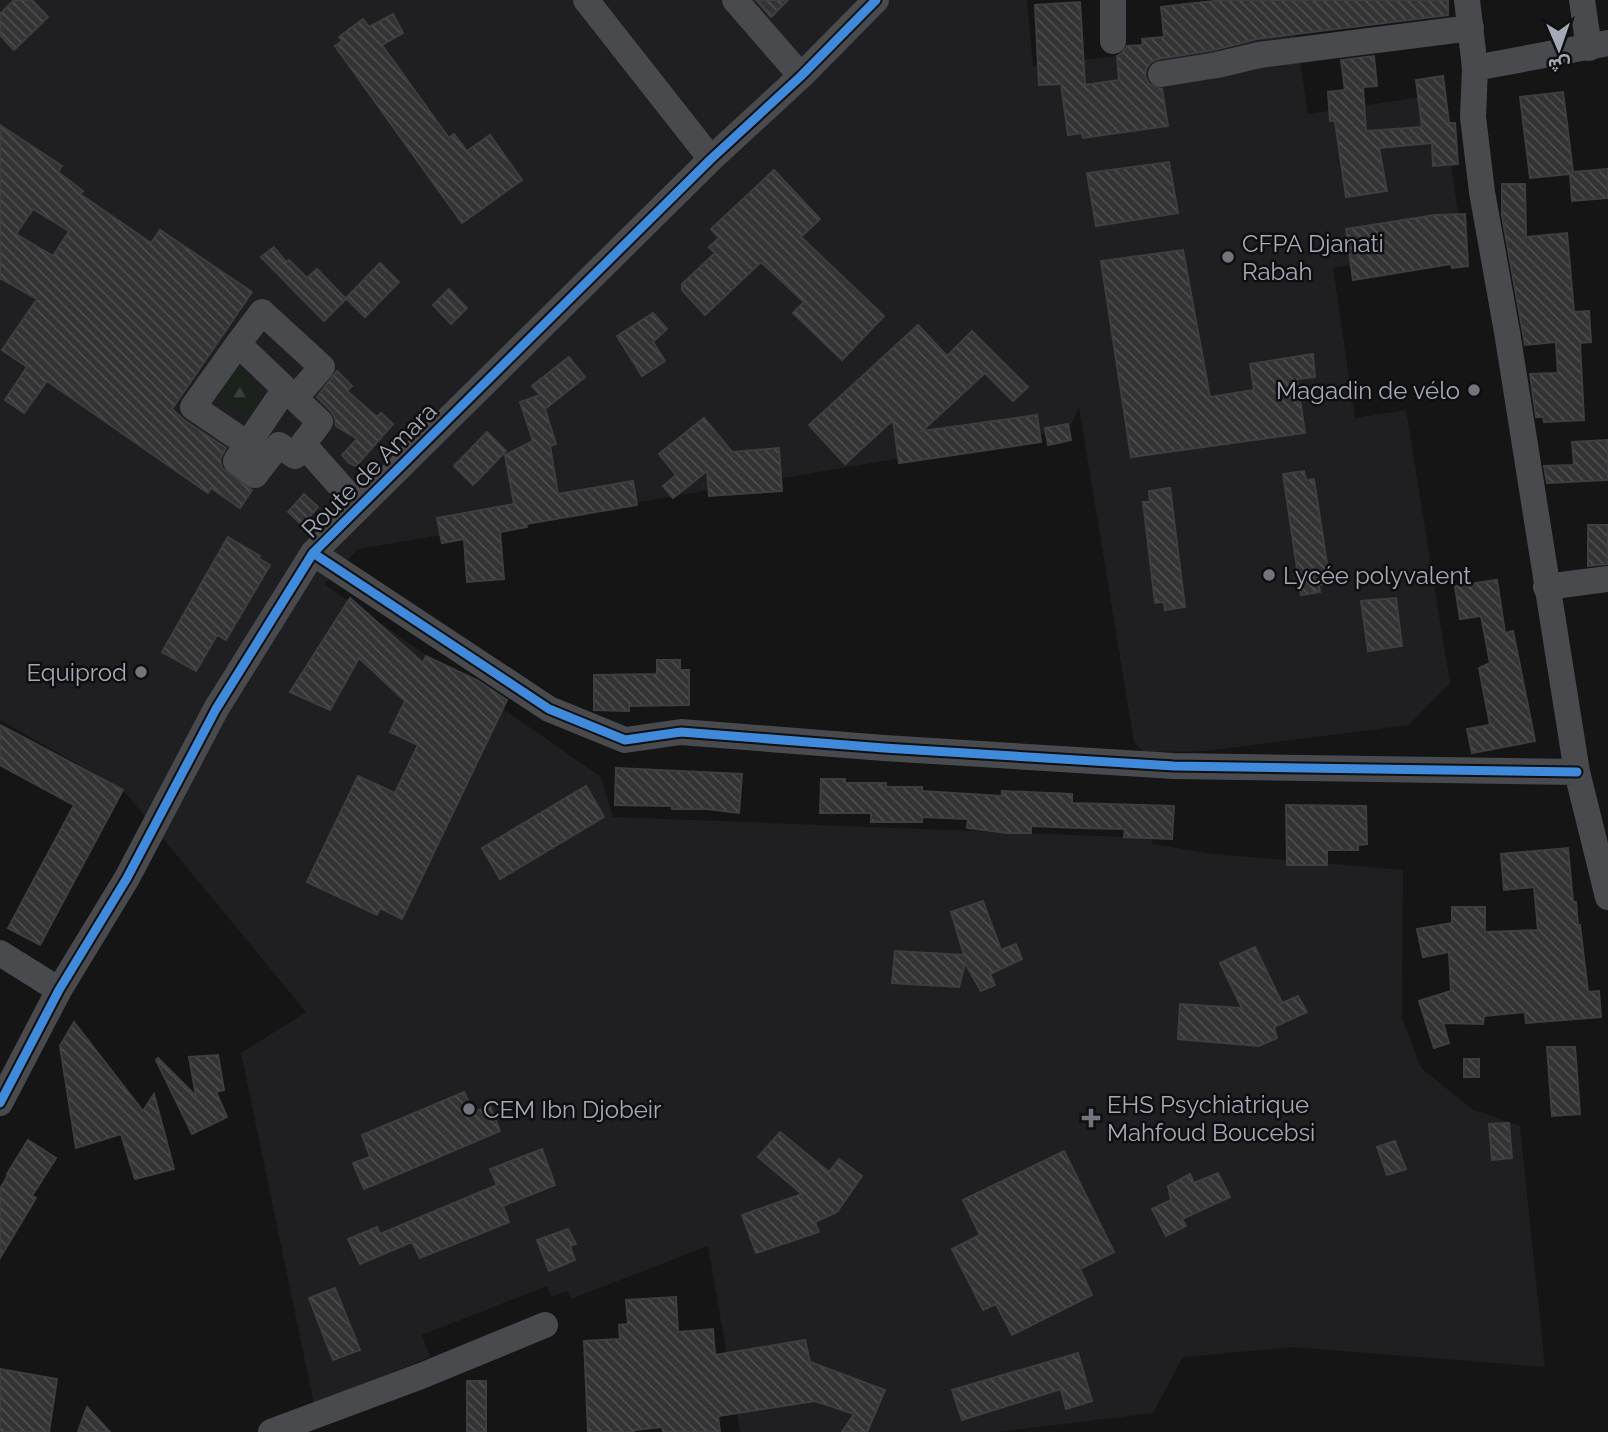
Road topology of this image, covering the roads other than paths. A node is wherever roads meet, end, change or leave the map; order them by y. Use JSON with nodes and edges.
{"nodes":[{"id":1,"x":586,"y":0,"type":"edge"},
{"id":2,"x":735,"y":0,"type":"edge"},
{"id":3,"x":876,"y":0,"type":"edge"},
{"id":4,"x":1113,"y":0,"type":"edge"},
{"id":5,"x":1467,"y":0,"type":"edge"},
{"id":6,"x":1582,"y":0,"type":"edge"},
{"id":7,"x":1471,"y":28,"type":"junction"},
{"id":8,"x":1113,"y":41,"type":"dead end"},
{"id":9,"x":1598,"y":46,"type":"edge"},
{"id":10,"x":1475,"y":68,"type":"junction"},
{"id":11,"x":1161,"y":74,"type":"dead end"},
{"id":12,"x":800,"y":76,"type":"junction"},
{"id":13,"x":711,"y":159,"type":"junction"},
{"id":14,"x":238,"y":344,"type":"junction"},
{"id":15,"x":290,"y":394,"type":"junction"},
{"id":16,"x":303,"y":444,"type":"junction"},
{"id":17,"x":258,"y":451,"type":"junction"},
{"id":18,"x":359,"y":507,"type":"junction"},
{"id":19,"x":313,"y":553,"type":"junction"},
{"id":20,"x":1608,"y":579,"type":"edge"},
{"id":21,"x":1546,"y":587,"type":"junction"},
{"id":22,"x":1577,"y":772,"type":"junction"},
{"id":23,"x":1601,"y":845,"type":"edge"},
{"id":24,"x":1608,"y":897,"type":"edge"},
{"id":25,"x":0,"y":953,"type":"edge"},
{"id":26,"x":59,"y":990,"type":"junction"},
{"id":27,"x":0,"y":1103,"type":"edge"},
{"id":28,"x":545,"y":1325,"type":"dead end"},
{"id":29,"x":271,"y":1432,"type":"edge"}],
"edges":[{"from":1,"to":13,"type":"street"},
{"from":2,"to":12,"type":"street"},
{"from":3,"to":12,"type":"street","name":"Route de Amara"},
{"from":4,"to":8,"type":"street"},
{"from":5,"to":7,"type":"street"},
{"from":6,"to":9,"type":"street"},
{"from":7,"to":10,"type":"street"},
{"from":7,"to":11,"type":"street"},
{"from":9,"to":10,"type":"street"},
{"from":10,"to":21,"type":"street"},
{"from":12,"to":13,"type":"street","name":"Route de Amara"},
{"from":13,"to":18,"type":"street","name":"Route de Amara"},
{"from":14,"to":15,"type":"street"},
{"from":14,"to":15,"type":"street"},
{"from":14,"to":17,"type":"street"},
{"from":15,"to":16,"type":"street"},
{"from":15,"to":17,"type":"street"},
{"from":16,"to":17,"type":"street"},
{"from":16,"to":18,"type":"street"},
{"from":18,"to":19,"type":"street","name":"Route de Amara"},
{"from":19,"to":22,"type":"street"},
{"from":19,"to":26,"type":"street","name":"Route de Amara"},
{"from":20,"to":21,"type":"street"},
{"from":21,"to":22,"type":"street"},
{"from":22,"to":23,"type":"street"},
{"from":23,"to":24,"type":"street"},
{"from":25,"to":26,"type":"street"},
{"from":26,"to":27,"type":"street","name":"Route de Amara"},
{"from":28,"to":29,"type":"street"}]}
